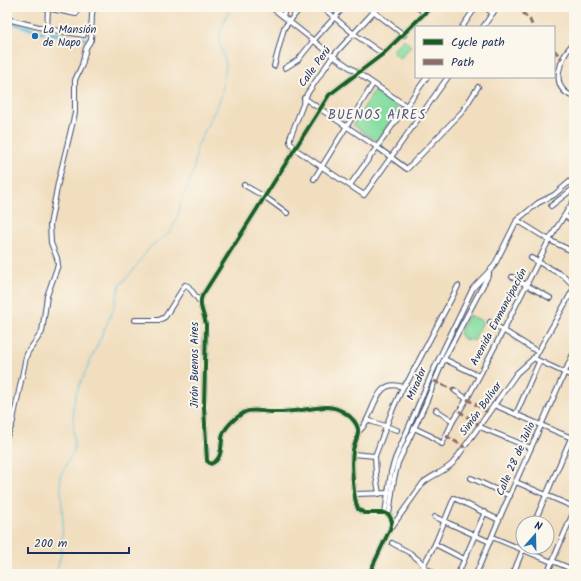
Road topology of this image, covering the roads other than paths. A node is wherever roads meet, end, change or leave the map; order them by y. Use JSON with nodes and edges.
{"nodes":[{"id":1,"x":42,"y":7,"type":"edge"},
{"id":2,"x":76,"y":7,"type":"edge"},
{"id":3,"x":95,"y":7,"type":"edge"},
{"id":4,"x":271,"y":7,"type":"edge"},
{"id":5,"x":286,"y":7,"type":"edge"},
{"id":6,"x":301,"y":7,"type":"edge"},
{"id":7,"x":322,"y":7,"type":"edge"},
{"id":8,"x":344,"y":7,"type":"edge"},
{"id":9,"x":368,"y":7,"type":"edge"},
{"id":10,"x":378,"y":7,"type":"edge"},
{"id":11,"x":418,"y":7,"type":"edge"},
{"id":12,"x":431,"y":7,"type":"edge"},
{"id":13,"x":484,"y":7,"type":"edge"},
{"id":14,"x":497,"y":7,"type":"edge"},
{"id":15,"x":570,"y":7,"type":"edge"},
{"id":16,"x":48,"y":8,"type":"edge"},
{"id":17,"x":474,"y":8,"type":"edge"},
{"id":18,"x":373,"y":12,"type":"junction"},
{"id":19,"x":426,"y":12,"type":"junction"},
{"id":20,"x":493,"y":13,"type":"junction"},
{"id":21,"x":574,"y":13,"type":"edge"},
{"id":22,"x":283,"y":16,"type":"junction"},
{"id":23,"x":335,"y":17,"type":"junction"},
{"id":24,"x":7,"y":19,"type":"edge"},
{"id":25,"x":289,"y":21,"type":"junction"},
{"id":26,"x":463,"y":26,"type":"edge"},
{"id":27,"x":484,"y":26,"type":"edge"},
{"id":28,"x":47,"y":29,"type":"junction"},
{"id":29,"x":354,"y":34,"type":"junction"},
{"id":30,"x":84,"y":35,"type":"dead end"},
{"id":31,"x":404,"y":35,"type":"junction"},
{"id":32,"x":314,"y":40,"type":"junction"},
{"id":33,"x":574,"y":42,"type":"edge"},
{"id":34,"x":383,"y":54,"type":"junction"},
{"id":35,"x":333,"y":56,"type":"junction"},
{"id":36,"x":274,"y":66,"type":"dead end"},
{"id":37,"x":286,"y":68,"type":"dead end"},
{"id":38,"x":359,"y":73,"type":"junction"},
{"id":39,"x":426,"y":78,"type":"edge"},
{"id":40,"x":447,"y":78,"type":"edge"},
{"id":41,"x":373,"y":84,"type":"junction"},
{"id":42,"x":478,"y":87,"type":"dead end"},
{"id":43,"x":574,"y":97,"type":"edge"},
{"id":44,"x":304,"y":98,"type":"junction"},
{"id":45,"x":406,"y":107,"type":"junction"},
{"id":46,"x":321,"y":108,"type":"junction"},
{"id":47,"x":421,"y":116,"type":"junction"},
{"id":48,"x":347,"y":126,"type":"junction"},
{"id":49,"x":377,"y":147,"type":"junction"},
{"id":50,"x":295,"y":149,"type":"junction"},
{"id":51,"x":392,"y":157,"type":"junction"},
{"id":52,"x":321,"y":168,"type":"junction"},
{"id":53,"x":574,"y":178,"type":"edge"},
{"id":54,"x":314,"y":179,"type":"dead end"},
{"id":55,"x":244,"y":185,"type":"dead end"},
{"id":56,"x":350,"y":185,"type":"junction"},
{"id":57,"x":574,"y":188,"type":"edge"},
{"id":58,"x":265,"y":197,"type":"junction"},
{"id":59,"x":574,"y":200,"type":"edge"},
{"id":60,"x":551,"y":206,"type":"dead end"},
{"id":61,"x":288,"y":213,"type":"dead end"},
{"id":62,"x":565,"y":216,"type":"junction"},
{"id":63,"x":516,"y":220,"type":"junction"},
{"id":64,"x":574,"y":222,"type":"edge"},
{"id":65,"x":549,"y":240,"type":"junction"},
{"id":66,"x":574,"y":252,"type":"edge"},
{"id":67,"x":532,"y":258,"type":"dead end"},
{"id":68,"x":538,"y":262,"type":"junction"},
{"id":69,"x":489,"y":272,"type":"junction"},
{"id":70,"x":512,"y":277,"type":"dead end"},
{"id":71,"x":571,"y":282,"type":"dead end"},
{"id":72,"x":458,"y":286,"type":"dead end"},
{"id":73,"x":527,"y":286,"type":"junction"},
{"id":74,"x":574,"y":288,"type":"edge"},
{"id":75,"x":572,"y":295,"type":"edge"},
{"id":76,"x":550,"y":298,"type":"dead end"},
{"id":77,"x":200,"y":302,"type":"junction"},
{"id":78,"x":135,"y":320,"type":"dead end"},
{"id":79,"x":490,"y":322,"type":"dead end"},
{"id":80,"x":503,"y":331,"type":"junction"},
{"id":81,"x":538,"y":352,"type":"junction"},
{"id":82,"x":574,"y":352,"type":"edge"},
{"id":83,"x":533,"y":358,"type":"junction"},
{"id":84,"x":444,"y":359,"type":"junction"},
{"id":85,"x":539,"y":362,"type":"junction"},
{"id":86,"x":565,"y":373,"type":"junction"},
{"id":87,"x":479,"y":376,"type":"junction"},
{"id":88,"x":574,"y":376,"type":"edge"},
{"id":89,"x":403,"y":387,"type":"junction"},
{"id":90,"x":454,"y":390,"type":"dead end"},
{"id":91,"x":467,"y":399,"type":"junction"},
{"id":92,"x":494,"y":405,"type":"junction"},
{"id":93,"x":436,"y":410,"type":"dead end"},
{"id":94,"x":516,"y":414,"type":"junction"},
{"id":95,"x":367,"y":420,"type":"junction"},
{"id":96,"x":453,"y":421,"type":"junction"},
{"id":97,"x":479,"y":425,"type":"junction"},
{"id":98,"x":541,"y":425,"type":"junction"},
{"id":99,"x":386,"y":426,"type":"junction"},
{"id":100,"x":414,"y":428,"type":"junction"},
{"id":101,"x":397,"y":430,"type":"dead end"},
{"id":102,"x":574,"y":431,"type":"edge"},
{"id":103,"x":358,"y":432,"type":"junction"},
{"id":104,"x":7,"y":436,"type":"edge"},
{"id":105,"x":573,"y":438,"type":"edge"},
{"id":106,"x":531,"y":448,"type":"junction"},
{"id":107,"x":353,"y":454,"type":"junction"},
{"id":108,"x":375,"y":456,"type":"junction"},
{"id":109,"x":471,"y":478,"type":"dead end"},
{"id":110,"x":516,"y":482,"type":"junction"},
{"id":111,"x":390,"y":493,"type":"junction"},
{"id":112,"x":354,"y":494,"type":"junction"},
{"id":113,"x":379,"y":494,"type":"junction"},
{"id":114,"x":547,"y":494,"type":"junction"},
{"id":115,"x":510,"y":496,"type":"junction"},
{"id":116,"x":574,"y":507,"type":"edge"},
{"id":117,"x":574,"y":511,"type":"edge"},
{"id":118,"x":485,"y":512,"type":"junction"},
{"id":119,"x":387,"y":514,"type":"junction"},
{"id":120,"x":538,"y":515,"type":"edge"},
{"id":121,"x":435,"y":517,"type":"dead end"},
{"id":122,"x":499,"y":520,"type":"junction"},
{"id":123,"x":445,"y":521,"type":"junction"},
{"id":124,"x":390,"y":529,"type":"junction"},
{"id":125,"x":474,"y":536,"type":"junction"},
{"id":126,"x":492,"y":537,"type":"junction"},
{"id":127,"x":490,"y":542,"type":"junction"},
{"id":128,"x":392,"y":543,"type":"dead end"},
{"id":129,"x":435,"y":544,"type":"junction"},
{"id":130,"x":515,"y":545,"type":"edge"},
{"id":131,"x":521,"y":555,"type":"edge"},
{"id":132,"x":538,"y":555,"type":"edge"},
{"id":133,"x":464,"y":559,"type":"junction"},
{"id":134,"x":552,"y":562,"type":"junction"},
{"id":135,"x":423,"y":566,"type":"junction"},
{"id":136,"x":574,"y":570,"type":"edge"},
{"id":137,"x":369,"y":574,"type":"edge"},
{"id":138,"x":436,"y":574,"type":"edge"},
{"id":139,"x":458,"y":574,"type":"edge"},
{"id":140,"x":476,"y":574,"type":"edge"},
{"id":141,"x":513,"y":574,"type":"edge"},
{"id":142,"x":547,"y":574,"type":"edge"}],
"edges":[{"from":1,"to":16,"type":"street"},
{"from":2,"to":16,"type":"street"},
{"from":3,"to":104,"type":"street"},
{"from":4,"to":22,"type":"street"},
{"from":5,"to":22,"type":"street"},
{"from":6,"to":25,"type":"street"},
{"from":7,"to":23,"type":"street"},
{"from":8,"to":23,"type":"street"},
{"from":9,"to":18,"type":"street"},
{"from":10,"to":18,"type":"street","name":"Calle Perú"},
{"from":11,"to":19,"type":"street"},
{"from":12,"to":19,"type":"street"},
{"from":13,"to":20,"type":"street"},
{"from":14,"to":20,"type":"street"},
{"from":15,"to":21,"type":"street"},
{"from":16,"to":28,"type":"street"},
{"from":17,"to":26,"type":"street"},
{"from":18,"to":29,"type":"street","name":"Calle Perú"},
{"from":18,"to":31,"type":"street"},
{"from":19,"to":31,"type":"street"},
{"from":20,"to":27,"type":"street"},
{"from":22,"to":25,"type":"street"},
{"from":23,"to":29,"type":"street"},
{"from":23,"to":32,"type":"street"},
{"from":24,"to":28,"type":"street"},
{"from":25,"to":32,"type":"street"},
{"from":25,"to":36,"type":"street"},
{"from":28,"to":30,"type":"street"},
{"from":29,"to":34,"type":"street"},
{"from":29,"to":35,"type":"street","name":"Calle Perú"},
{"from":31,"to":34,"type":"street"},
{"from":32,"to":35,"type":"street"},
{"from":32,"to":37,"type":"street"},
{"from":33,"to":43,"type":"street"},
{"from":34,"to":38,"type":"street"},
{"from":35,"to":38,"type":"street"},
{"from":35,"to":44,"type":"street","name":"Calle Perú"},
{"from":38,"to":41,"type":"street"},
{"from":38,"to":46,"type":"street"},
{"from":39,"to":45,"type":"street"},
{"from":40,"to":47,"type":"street"},
{"from":41,"to":45,"type":"street"},
{"from":41,"to":48,"type":"street"},
{"from":42,"to":51,"type":"street"},
{"from":44,"to":46,"type":"street"},
{"from":44,"to":50,"type":"street","name":"Calle Perú"},
{"from":45,"to":47,"type":"street"},
{"from":45,"to":49,"type":"street"},
{"from":46,"to":48,"type":"street"},
{"from":46,"to":50,"type":"street"},
{"from":47,"to":51,"type":"street"},
{"from":48,"to":49,"type":"street"},
{"from":48,"to":52,"type":"street"},
{"from":49,"to":51,"type":"street"},
{"from":49,"to":56,"type":"street"},
{"from":50,"to":52,"type":"street"},
{"from":50,"to":58,"type":"street"},
{"from":51,"to":56,"type":"street"},
{"from":52,"to":54,"type":"street"},
{"from":52,"to":56,"type":"street"},
{"from":53,"to":63,"type":"street","name":"Mirador"},
{"from":55,"to":58,"type":"street"},
{"from":57,"to":60,"type":"street"},
{"from":58,"to":61,"type":"street"},
{"from":58,"to":77,"type":"street"},
{"from":59,"to":62,"type":"street","name":"Avenida Enmancipación"},
{"from":62,"to":64,"type":"street"},
{"from":62,"to":65,"type":"street","name":"Avenida Enmancipación"},
{"from":63,"to":65,"type":"street"},
{"from":63,"to":69,"type":"street","name":"Mirador"},
{"from":65,"to":66,"type":"street"},
{"from":65,"to":68,"type":"street","name":"Avenida Enmancipación"},
{"from":67,"to":68,"type":"street"},
{"from":68,"to":71,"type":"street"},
{"from":68,"to":73,"type":"street","name":"Avenida Enmancipación"},
{"from":69,"to":84,"type":"street","name":"Mirador"},
{"from":69,"to":111,"type":"street","name":"Mirador"},
{"from":70,"to":73,"type":"street"},
{"from":72,"to":89,"type":"street"},
{"from":73,"to":76,"type":"street"},
{"from":73,"to":80,"type":"street","name":"Avenida Enmancipación"},
{"from":74,"to":75,"type":"street","name":"Simón Bolívar"},
{"from":75,"to":81,"type":"street","name":"Simón Bolívar"},
{"from":77,"to":78,"type":"street"},
{"from":77,"to":103,"type":"street","name":"Jirón Buenos Aires"},
{"from":79,"to":80,"type":"street"},
{"from":80,"to":81,"type":"street"},
{"from":80,"to":87,"type":"street","name":"Avenida Enmancipación"},
{"from":81,"to":83,"type":"street","name":"Simón Bolívar"},
{"from":82,"to":86,"type":"street","name":"Calle 28 de Julio"},
{"from":83,"to":85,"type":"street"},
{"from":83,"to":92,"type":"street","name":"Simón Bolívar"},
{"from":84,"to":87,"type":"street"},
{"from":84,"to":100,"type":"street","name":"Mirador"},
{"from":85,"to":86,"type":"street"},
{"from":85,"to":94,"type":"street"},
{"from":86,"to":88,"type":"street"},
{"from":86,"to":98,"type":"street","name":"Calle 28 de Julio"},
{"from":87,"to":91,"type":"street","name":"Avenida Enmancipación"},
{"from":89,"to":95,"type":"street"},
{"from":89,"to":99,"type":"street"},
{"from":90,"to":91,"type":"street"},
{"from":91,"to":96,"type":"street","name":"Avenida Enmancipación"},
{"from":92,"to":94,"type":"street"},
{"from":92,"to":97,"type":"street","name":"Simón Bolívar"},
{"from":93,"to":96,"type":"street"},
{"from":94,"to":98,"type":"street"},
{"from":95,"to":99,"type":"street"},
{"from":95,"to":103,"type":"street"},
{"from":96,"to":100,"type":"street","name":"Avenida Enmancipación"},
{"from":97,"to":106,"type":"street"},
{"from":97,"to":124,"type":"street","name":"Simón Bolívar"},
{"from":98,"to":105,"type":"street"},
{"from":98,"to":106,"type":"street","name":"Calle 28 de Julio"},
{"from":99,"to":101,"type":"street"},
{"from":99,"to":108,"type":"street"},
{"from":100,"to":111,"type":"street","name":"Mirador"},
{"from":102,"to":105,"type":"street"},
{"from":103,"to":107,"type":"street"},
{"from":105,"to":114,"type":"street"},
{"from":106,"to":110,"type":"street","name":"Calle 28 de Julio"},
{"from":107,"to":108,"type":"street"},
{"from":107,"to":112,"type":"street"},
{"from":108,"to":113,"type":"street"},
{"from":109,"to":115,"type":"street"},
{"from":110,"to":114,"type":"street"},
{"from":110,"to":115,"type":"street","name":"Calle 28 de Julio"},
{"from":111,"to":113,"type":"street"},
{"from":111,"to":119,"type":"street","name":"Mirador"},
{"from":112,"to":113,"type":"street"},
{"from":112,"to":119,"type":"street"},
{"from":114,"to":116,"type":"street"},
{"from":114,"to":120,"type":"street"},
{"from":115,"to":122,"type":"street","name":"Calle 28 de Julio"},
{"from":117,"to":134,"type":"street"},
{"from":118,"to":122,"type":"street"},
{"from":118,"to":123,"type":"street"},
{"from":118,"to":125,"type":"street"},
{"from":119,"to":124,"type":"street"},
{"from":121,"to":123,"type":"street"},
{"from":122,"to":126,"type":"street","name":"Calle 28 de Julio"},
{"from":123,"to":125,"type":"street"},
{"from":123,"to":129,"type":"street"},
{"from":124,"to":137,"type":"street"},
{"from":125,"to":127,"type":"street"},
{"from":125,"to":133,"type":"street"},
{"from":126,"to":127,"type":"street","name":"Calle 28 de Julio"},
{"from":126,"to":130,"type":"street"},
{"from":127,"to":140,"type":"street","name":"Calle 28 de Julio"},
{"from":128,"to":135,"type":"street"},
{"from":129,"to":133,"type":"street"},
{"from":129,"to":135,"type":"street"},
{"from":131,"to":141,"type":"street"},
{"from":132,"to":134,"type":"street"},
{"from":133,"to":139,"type":"street"},
{"from":134,"to":136,"type":"street"},
{"from":134,"to":142,"type":"street"},
{"from":135,"to":138,"type":"street"}]}
